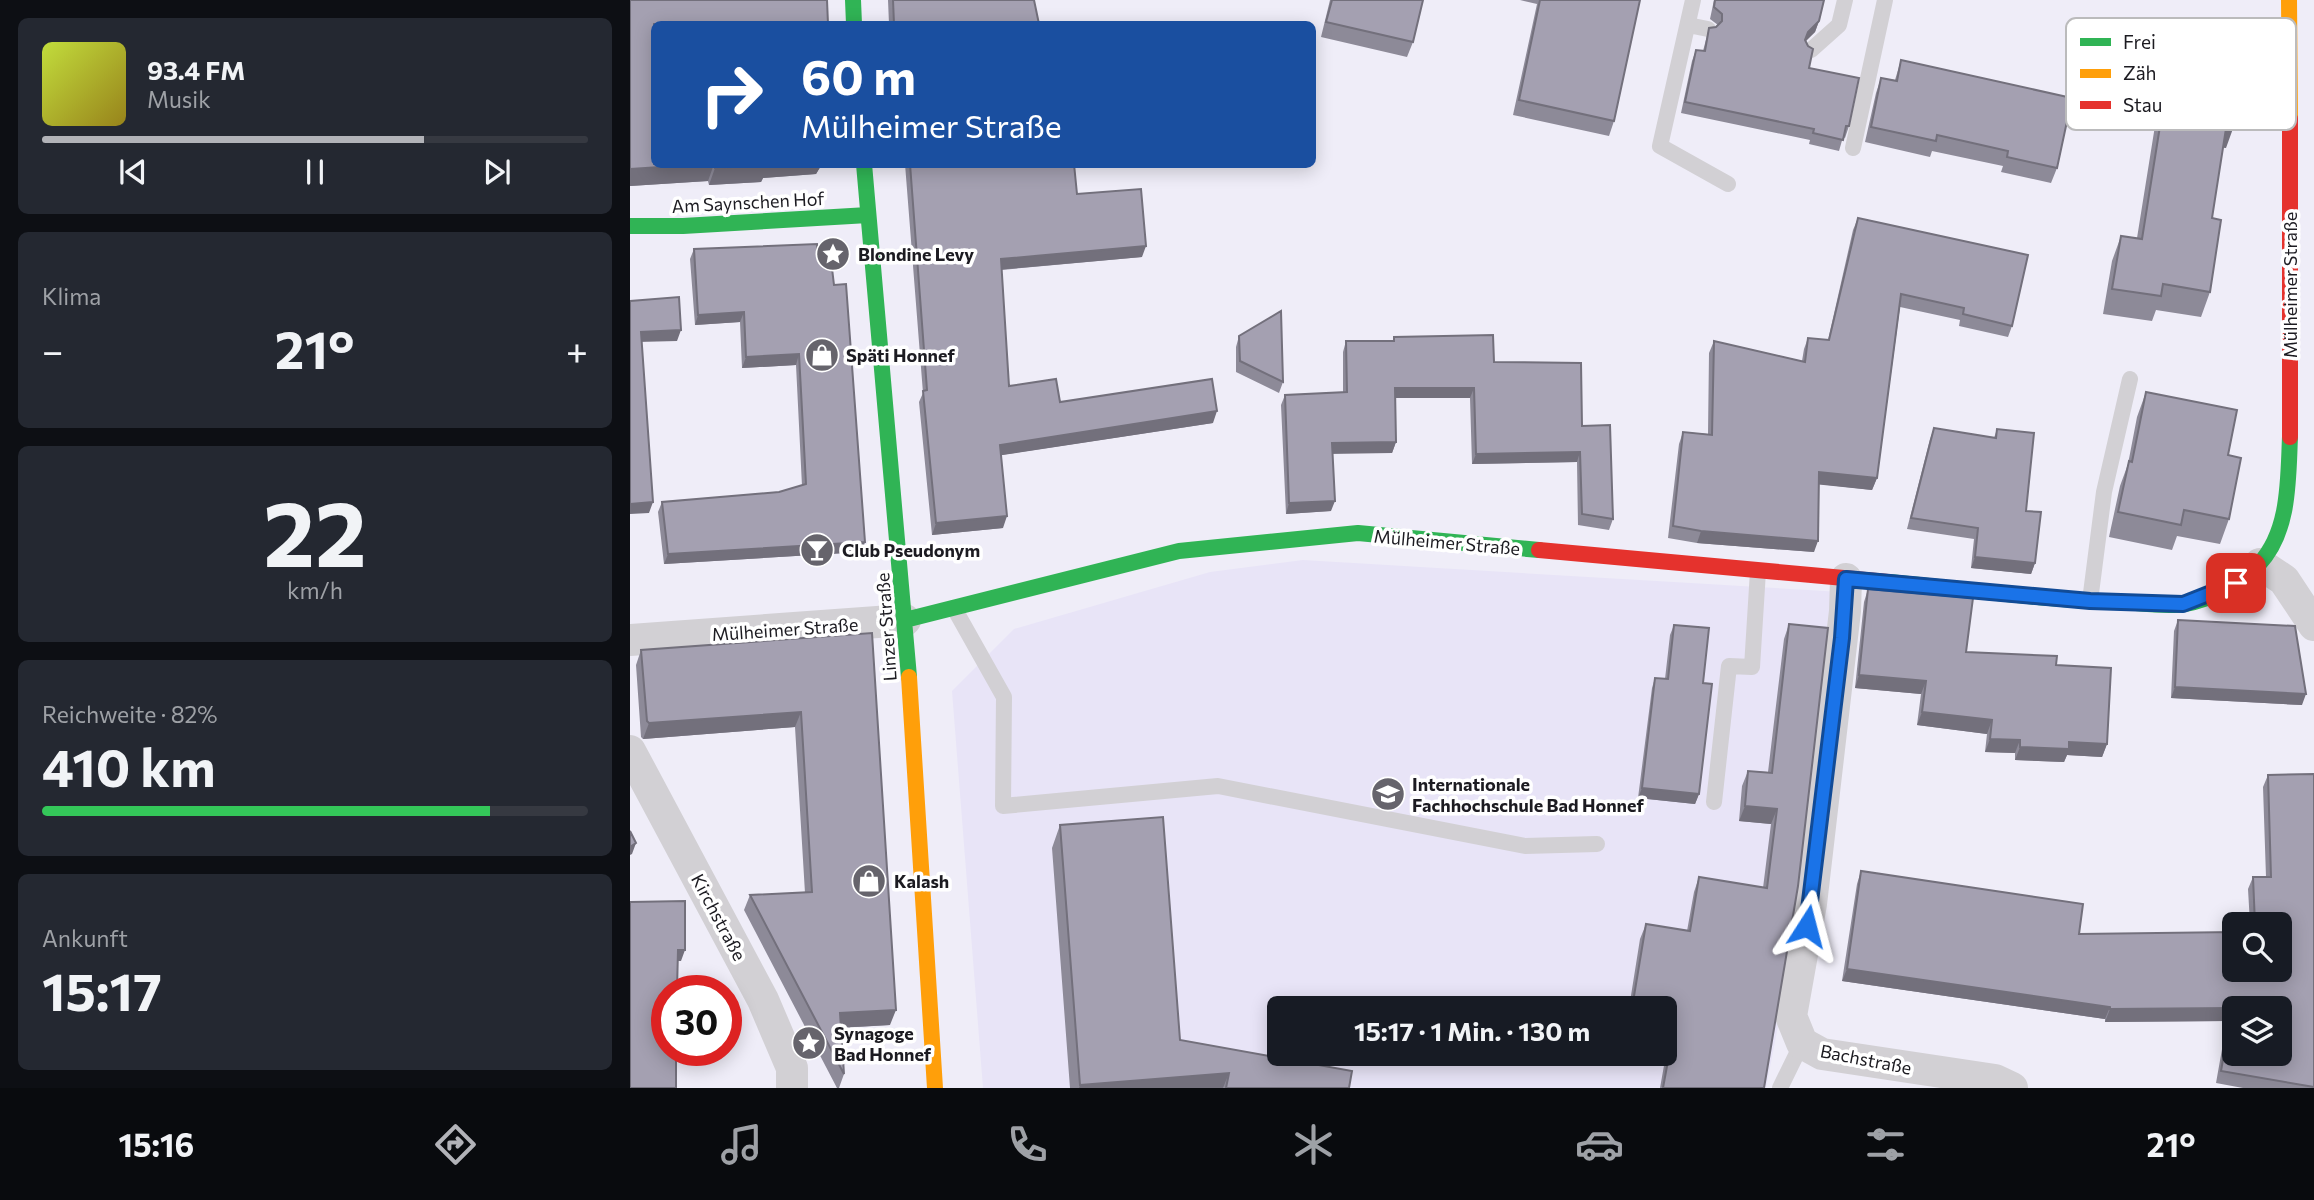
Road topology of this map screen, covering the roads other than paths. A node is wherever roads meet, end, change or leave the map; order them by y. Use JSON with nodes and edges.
{"nodes":[{"id":1,"x":853,"y":0,"type":"edge"},
{"id":2,"x":1693,"y":0,"type":"edge"},
{"id":3,"x":1845,"y":0,"type":"edge"},
{"id":4,"x":1885,"y":0,"type":"edge"},
{"id":5,"x":2289,"y":0,"type":"edge"},
{"id":6,"x":2289,"y":18,"type":"edge"},
{"id":7,"x":854,"y":21,"type":"edge"},
{"id":8,"x":1688,"y":25,"type":"junction"},
{"id":9,"x":1707,"y":29,"type":"edge"},
{"id":10,"x":1811,"y":50,"type":"edge"},
{"id":11,"x":2290,"y":130,"type":"edge"},
{"id":12,"x":1853,"y":148,"type":"dead end"},
{"id":13,"x":864,"y":168,"type":"edge"},
{"id":14,"x":1728,"y":184,"type":"dead end"},
{"id":15,"x":868,"y":215,"type":"junction"},
{"id":16,"x":630,"y":226,"type":"edge"},
{"id":17,"x":2130,"y":379,"type":"dead end"},
{"id":18,"x":2260,"y":564,"type":"junction"},
{"id":19,"x":1758,"y":571,"type":"junction"},
{"id":20,"x":1846,"y":579,"type":"junction"},
{"id":21,"x":2090,"y":601,"type":"junction"},
{"id":22,"x":954,"y":608,"type":"junction"},
{"id":23,"x":905,"y":620,"type":"junction"},
{"id":24,"x":2314,"y":625,"type":"edge"},
{"id":25,"x":630,"y":640,"type":"edge"},
{"id":26,"x":630,"y":751,"type":"edge"},
{"id":27,"x":1714,"y":802,"type":"dead end"},
{"id":28,"x":1597,"y":844,"type":"dead end"},
{"id":29,"x":1802,"y":1043,"type":"junction"},
{"id":30,"x":792,"y":1088,"type":"edge"},
{"id":31,"x":935,"y":1088,"type":"edge"},
{"id":32,"x":1780,"y":1088,"type":"edge"},
{"id":33,"x":2012,"y":1088,"type":"edge"}],
"edges":[{"from":1,"to":7,"type":"main road"},
{"from":2,"to":8,"type":"lane"},
{"from":3,"to":10,"type":"lane"},
{"from":4,"to":12,"type":"lane"},
{"from":5,"to":6,"type":"main road","name":"Mülheimer Straße"},
{"from":8,"to":9,"type":"lane"},
{"from":8,"to":14,"type":"lane"},
{"from":11,"to":18,"type":"main road","name":"Mülheimer Straße"},
{"from":13,"to":15,"type":"main road","name":"Linzer Straße"},
{"from":15,"to":16,"type":"main road","name":"Am Saynschen Hof"},
{"from":15,"to":23,"type":"main road","name":"Linzer Straße"},
{"from":17,"to":21,"type":"lane"},
{"from":18,"to":21,"type":"main road","name":"Mülheimer Straße"},
{"from":18,"to":24,"type":"street"},
{"from":19,"to":20,"type":"main road","name":"Mülheimer Straße"},
{"from":19,"to":22,"type":"main road","name":"Mülheimer Straße"},
{"from":19,"to":27,"type":"lane"},
{"from":20,"to":21,"type":"main road","name":"Mülheimer Straße"},
{"from":20,"to":29,"type":"street"},
{"from":22,"to":23,"type":"main road","name":"Mülheimer Straße"},
{"from":22,"to":28,"type":"lane"},
{"from":23,"to":25,"type":"street","name":"Mülheimer Straße"},
{"from":23,"to":31,"type":"main road","name":"Linzer Straße"},
{"from":26,"to":30,"type":"street","name":"Kirchstraße"},
{"from":29,"to":32,"type":"lane"},
{"from":29,"to":33,"type":"street","name":"Bachstraße"}]}
